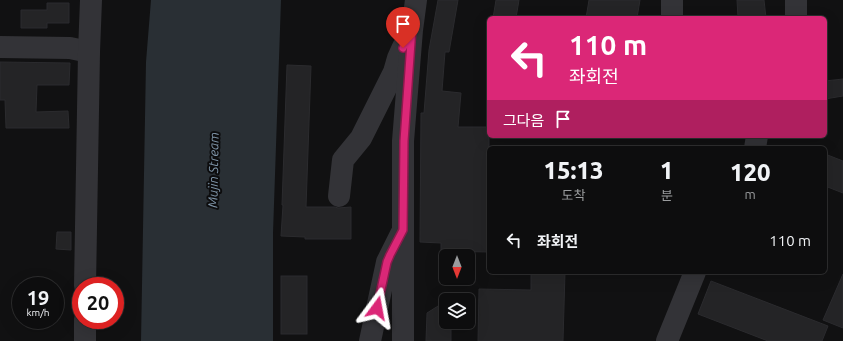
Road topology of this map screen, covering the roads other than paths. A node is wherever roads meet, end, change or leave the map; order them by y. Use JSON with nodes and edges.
{"nodes":[{"id":1,"x":91,"y":0,"type":"edge"},
{"id":2,"x":416,"y":0,"type":"edge"},
{"id":3,"x":672,"y":0,"type":"edge"},
{"id":4,"x":796,"y":0,"type":"edge"},
{"id":5,"x":672,"y":16,"type":"edge"},
{"id":6,"x":796,"y":16,"type":"edge"},
{"id":7,"x":412,"y":28,"type":"junction"},
{"id":8,"x":0,"y":47,"type":"edge"},
{"id":9,"x":89,"y":52,"type":"junction"},
{"id":10,"x":339,"y":196,"type":"dead end"},
{"id":11,"x":403,"y":230,"type":"junction"},
{"id":12,"x":694,"y":274,"type":"edge"},
{"id":13,"x":85,"y":277,"type":"edge"},
{"id":14,"x":85,"y":329,"type":"edge"},
{"id":15,"x":85,"y":341,"type":"edge"},
{"id":16,"x":370,"y":341,"type":"edge"},
{"id":17,"x":403,"y":341,"type":"edge"},
{"id":18,"x":667,"y":341,"type":"edge"}],
"edges":[{"from":1,"to":9,"type":"street"},
{"from":2,"to":7,"type":"street"},
{"from":3,"to":5,"type":"street"},
{"from":4,"to":6,"type":"street"},
{"from":7,"to":10,"type":"street"},
{"from":7,"to":11,"type":"street"},
{"from":8,"to":9,"type":"street"},
{"from":9,"to":13,"type":"street"},
{"from":11,"to":16,"type":"street"},
{"from":11,"to":17,"type":"street"},
{"from":12,"to":18,"type":"street"},
{"from":14,"to":15,"type":"street"}]}
